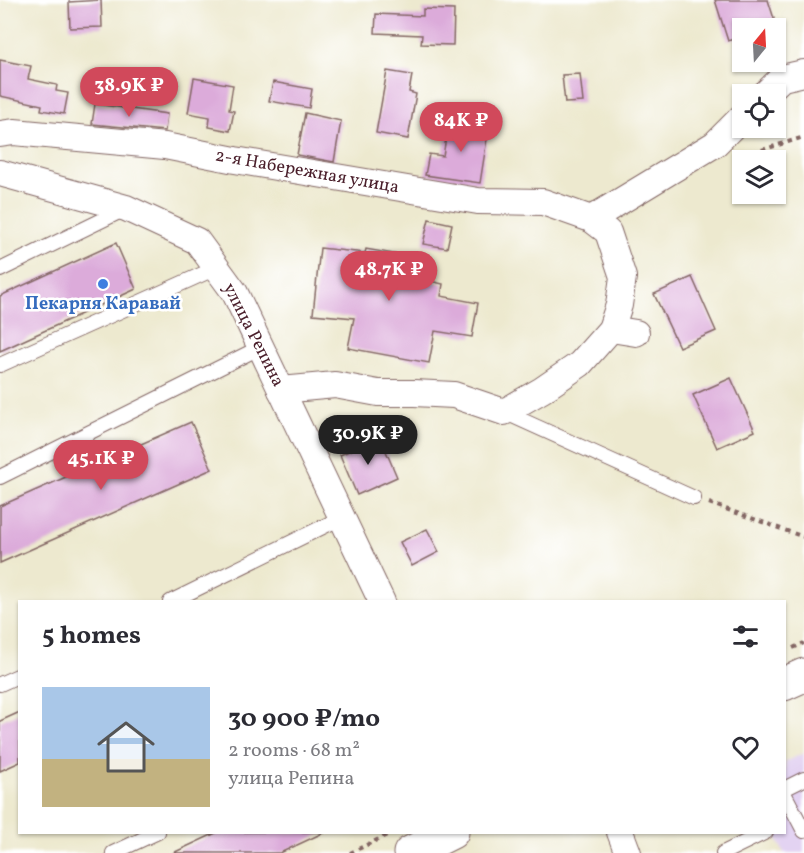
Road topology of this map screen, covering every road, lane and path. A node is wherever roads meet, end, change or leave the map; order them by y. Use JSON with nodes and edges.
{"nodes":[{"id":1,"x":804,"y":73,"type":"edge"},
{"id":2,"x":776,"y":84,"type":"edge"},
{"id":3,"x":732,"y":127,"type":"edge"},
{"id":4,"x":0,"y":134,"type":"edge"},
{"id":5,"x":0,"y":173,"type":"edge"},
{"id":6,"x":126,"y":208,"type":"junction"},
{"id":7,"x":599,"y":225,"type":"junction"},
{"id":8,"x":216,"y":268,"type":"junction"},
{"id":9,"x":0,"y":270,"type":"edge"},
{"id":10,"x":611,"y":329,"type":"junction"},
{"id":11,"x":636,"y":333,"type":"dead end"},
{"id":12,"x":261,"y":347,"type":"junction"},
{"id":13,"x":0,"y":365,"type":"edge"},
{"id":14,"x":281,"y":390,"type":"junction"},
{"id":15,"x":504,"y":412,"type":"junction"},
{"id":16,"x":0,"y":477,"type":"edge"},
{"id":17,"x":694,"y":498,"type":"joint"},
{"id":18,"x":343,"y":518,"type":"junction"},
{"id":19,"x":804,"y":537,"type":"edge"},
{"id":20,"x":174,"y":600,"type":"edge"},
{"id":21,"x":381,"y":600,"type":"edge"},
{"id":22,"x":804,"y":675,"type":"edge"},
{"id":23,"x":18,"y":676,"type":"edge"},
{"id":24,"x":786,"y":683,"type":"edge"},
{"id":25,"x":0,"y":684,"type":"edge"},
{"id":26,"x":804,"y":779,"type":"edge"},
{"id":27,"x":786,"y":790,"type":"edge"},
{"id":28,"x":786,"y":800,"type":"edge"},
{"id":29,"x":791,"y":821,"type":"edge"},
{"id":30,"x":804,"y":831,"type":"edge"},
{"id":31,"x":155,"y":834,"type":"edge"},
{"id":32,"x":388,"y":834,"type":"edge"},
{"id":33,"x":448,"y":834,"type":"edge"},
{"id":34,"x":621,"y":834,"type":"edge"},
{"id":35,"x":762,"y":834,"type":"edge"},
{"id":36,"x":113,"y":853,"type":"edge"},
{"id":37,"x":350,"y":853,"type":"edge"},
{"id":38,"x":410,"y":853,"type":"edge"},
{"id":39,"x":628,"y":853,"type":"edge"},
{"id":40,"x":723,"y":853,"type":"edge"}],
"edges":[{"from":1,"to":2,"type":"street"},
{"from":3,"to":7,"type":"street"},
{"from":4,"to":7,"type":"street","name":"2-я Набережная улица"},
{"from":5,"to":6,"type":"street","name":"улица Репина"},
{"from":6,"to":8,"type":"street","name":"улица Репина"},
{"from":6,"to":9,"type":"lane"},
{"from":7,"to":10,"type":"street"},
{"from":8,"to":12,"type":"street","name":"улица Репина"},
{"from":8,"to":13,"type":"lane"},
{"from":10,"to":11,"type":"street"},
{"from":10,"to":15,"type":"street"},
{"from":12,"to":14,"type":"street","name":"улица Репина"},
{"from":12,"to":16,"type":"lane"},
{"from":14,"to":15,"type":"street"},
{"from":14,"to":18,"type":"street","name":"улица Репина"},
{"from":15,"to":17,"type":"lane"},
{"from":17,"to":19,"type":"path"},
{"from":18,"to":20,"type":"lane"},
{"from":18,"to":21,"type":"street","name":"улица Репина"},
{"from":22,"to":24,"type":"main road"},
{"from":23,"to":25,"type":"lane"},
{"from":26,"to":27,"type":"lane"},
{"from":28,"to":29,"type":"lane"},
{"from":29,"to":30,"type":"lane"},
{"from":31,"to":36,"type":"lane"},
{"from":32,"to":37,"type":"path"},
{"from":33,"to":38,"type":"main road"},
{"from":34,"to":39,"type":"street"},
{"from":35,"to":40,"type":"lane"}]}
